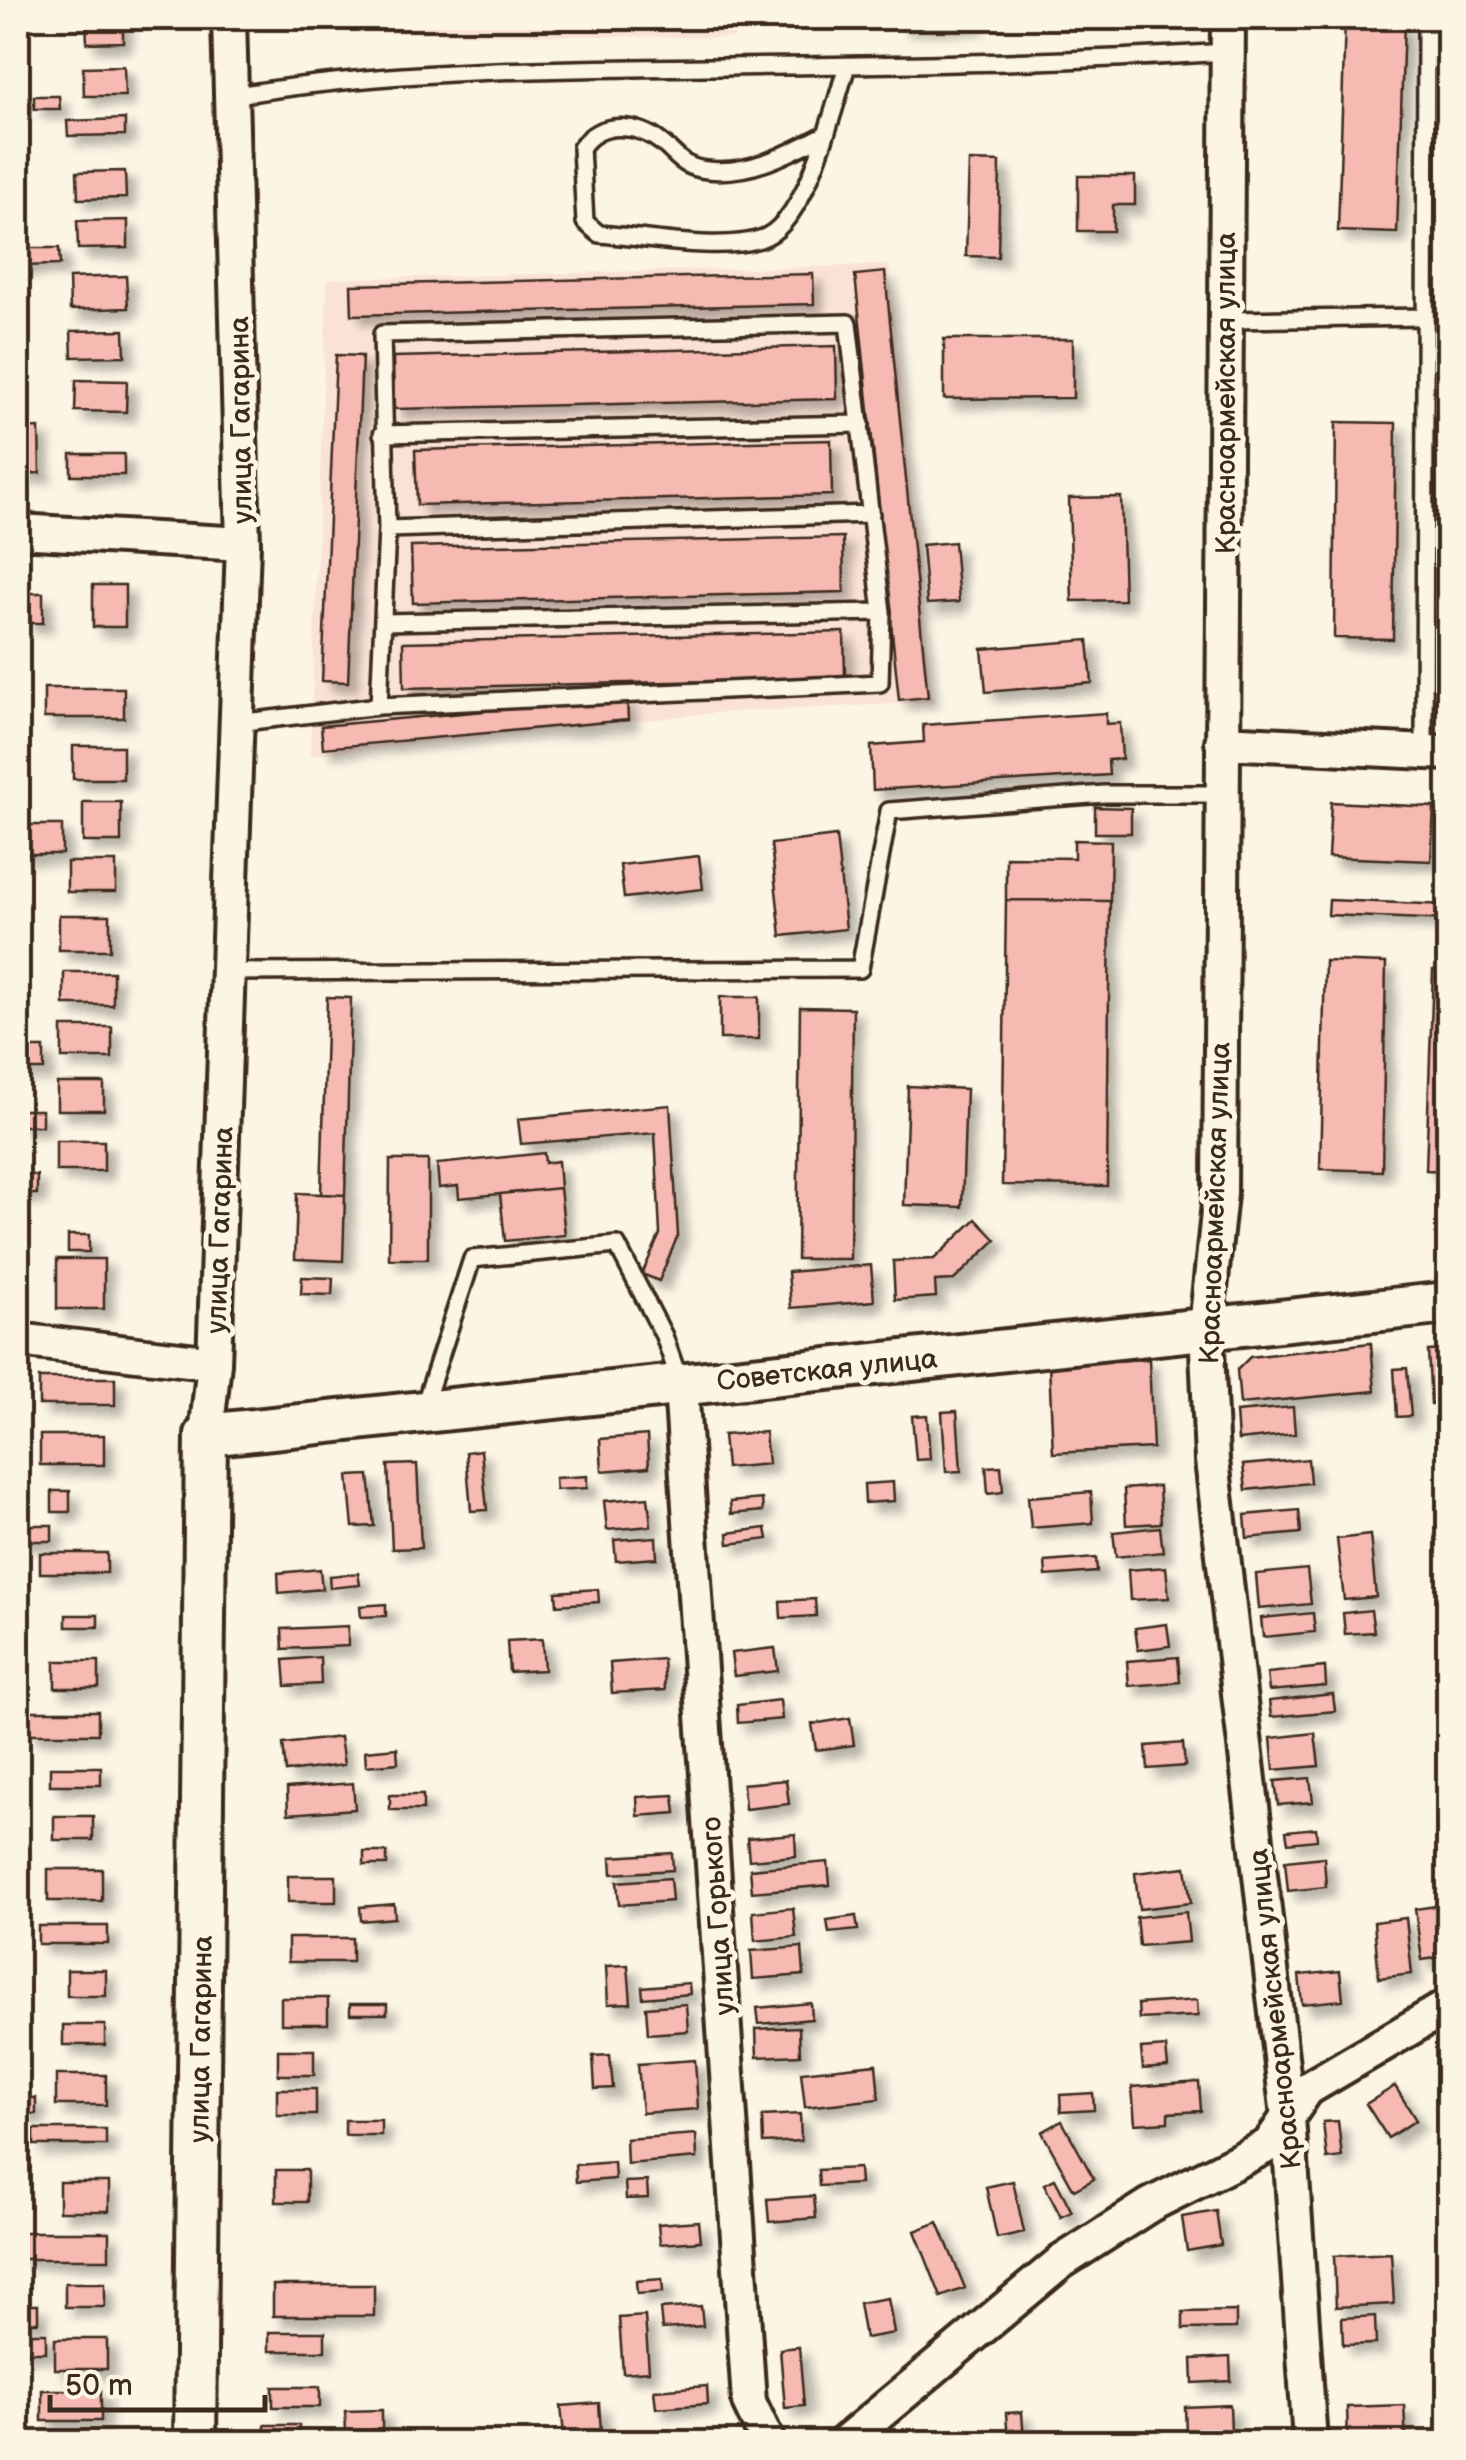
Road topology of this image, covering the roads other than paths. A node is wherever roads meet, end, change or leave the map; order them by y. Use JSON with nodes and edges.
{"nodes":[{"id":1,"x":230,"y":18,"type":"edge"},
{"id":2,"x":1228,"y":18,"type":"edge"},
{"id":3,"x":1426,"y":18,"type":"edge"},
{"id":4,"x":1228,"y":52,"type":"junction"},
{"id":5,"x":848,"y":66,"type":"junction"},
{"id":6,"x":232,"y":96,"type":"junction"},
{"id":7,"x":824,"y":134,"type":"junction"},
{"id":8,"x":1425,"y":317,"type":"junction"},
{"id":9,"x":1226,"y":320,"type":"junction"},
{"id":10,"x":861,"y":424,"type":"junction"},
{"id":11,"x":382,"y":434,"type":"junction"},
{"id":12,"x":871,"y":514,"type":"junction"},
{"id":13,"x":387,"y":529,"type":"junction"},
{"id":14,"x":18,"y":531,"type":"edge"},
{"id":15,"x":243,"y":544,"type":"junction"},
{"id":16,"x":882,"y":612,"type":"junction"},
{"id":17,"x":383,"y":622,"type":"junction"},
{"id":18,"x":379,"y":706,"type":"junction"},
{"id":19,"x":236,"y":722,"type":"junction"},
{"id":20,"x":1222,"y":742,"type":"junction"},
{"id":21,"x":1436,"y":752,"type":"edge"},
{"id":22,"x":1222,"y":794,"type":"junction"},
{"id":23,"x":228,"y":972,"type":"junction"},
{"id":24,"x":1448,"y":1304,"type":"edge"},
{"id":25,"x":1206,"y":1326,"type":"junction"},
{"id":26,"x":18,"y":1340,"type":"edge"},
{"id":27,"x":214,"y":1364,"type":"junction"},
{"id":28,"x":681,"y":1386,"type":"junction"},
{"id":29,"x":422,"y":1413,"type":"junction"},
{"id":30,"x":206,"y":1436,"type":"junction"},
{"id":31,"x":1448,"y":2006,"type":"edge"},
{"id":32,"x":1288,"y":2117,"type":"junction"},
{"id":33,"x":195,"y":2442,"type":"edge"},
{"id":34,"x":768,"y":2442,"type":"edge"},
{"id":35,"x":845,"y":2442,"type":"edge"},
{"id":36,"x":1310,"y":2442,"type":"edge"}],
"edges":[{"from":1,"to":6,"type":"street","name":"улица Гагарина"},
{"from":2,"to":4,"type":"street","name":"Красноармейская улица"},
{"from":3,"to":8,"type":"lane"},
{"from":4,"to":5,"type":"lane"},
{"from":4,"to":9,"type":"street","name":"Красноармейская улица"},
{"from":5,"to":6,"type":"lane"},
{"from":5,"to":7,"type":"lane"},
{"from":6,"to":15,"type":"street","name":"улица Гагарина"},
{"from":7,"to":7,"type":"lane"},
{"from":8,"to":9,"type":"lane"},
{"from":8,"to":21,"type":"lane"},
{"from":9,"to":20,"type":"street","name":"Красноармейская улица"},
{"from":10,"to":11,"type":"lane"},
{"from":10,"to":11,"type":"lane"},
{"from":10,"to":12,"type":"lane"},
{"from":11,"to":13,"type":"lane"},
{"from":12,"to":13,"type":"lane"},
{"from":12,"to":16,"type":"lane"},
{"from":13,"to":17,"type":"lane"},
{"from":14,"to":15,"type":"street"},
{"from":15,"to":19,"type":"street","name":"улица Гагарина"},
{"from":16,"to":17,"type":"lane"},
{"from":16,"to":18,"type":"lane"},
{"from":17,"to":18,"type":"lane"},
{"from":18,"to":19,"type":"lane"},
{"from":19,"to":23,"type":"street","name":"улица Гагарина"},
{"from":20,"to":21,"type":"street"},
{"from":20,"to":22,"type":"street","name":"Красноармейская улица"},
{"from":22,"to":23,"type":"lane"},
{"from":22,"to":25,"type":"street","name":"Красноармейская улица"},
{"from":23,"to":27,"type":"street","name":"улица Гагарина"},
{"from":24,"to":25,"type":"street","name":"Советская улица"},
{"from":25,"to":28,"type":"street","name":"Советская улица"},
{"from":25,"to":32,"type":"street","name":"Красноармейская улица"},
{"from":26,"to":27,"type":"street"},
{"from":27,"to":30,"type":"street","name":"улица Гагарина"},
{"from":28,"to":29,"type":"street","name":"Советская улица"},
{"from":28,"to":29,"type":"lane"},
{"from":28,"to":34,"type":"street","name":"улица Горького"},
{"from":29,"to":30,"type":"street","name":"Советская улица"},
{"from":30,"to":33,"type":"street","name":"улица Гагарина"},
{"from":31,"to":32,"type":"street"},
{"from":32,"to":35,"type":"street"},
{"from":32,"to":36,"type":"street","name":"Красноармейская улица"}]}
